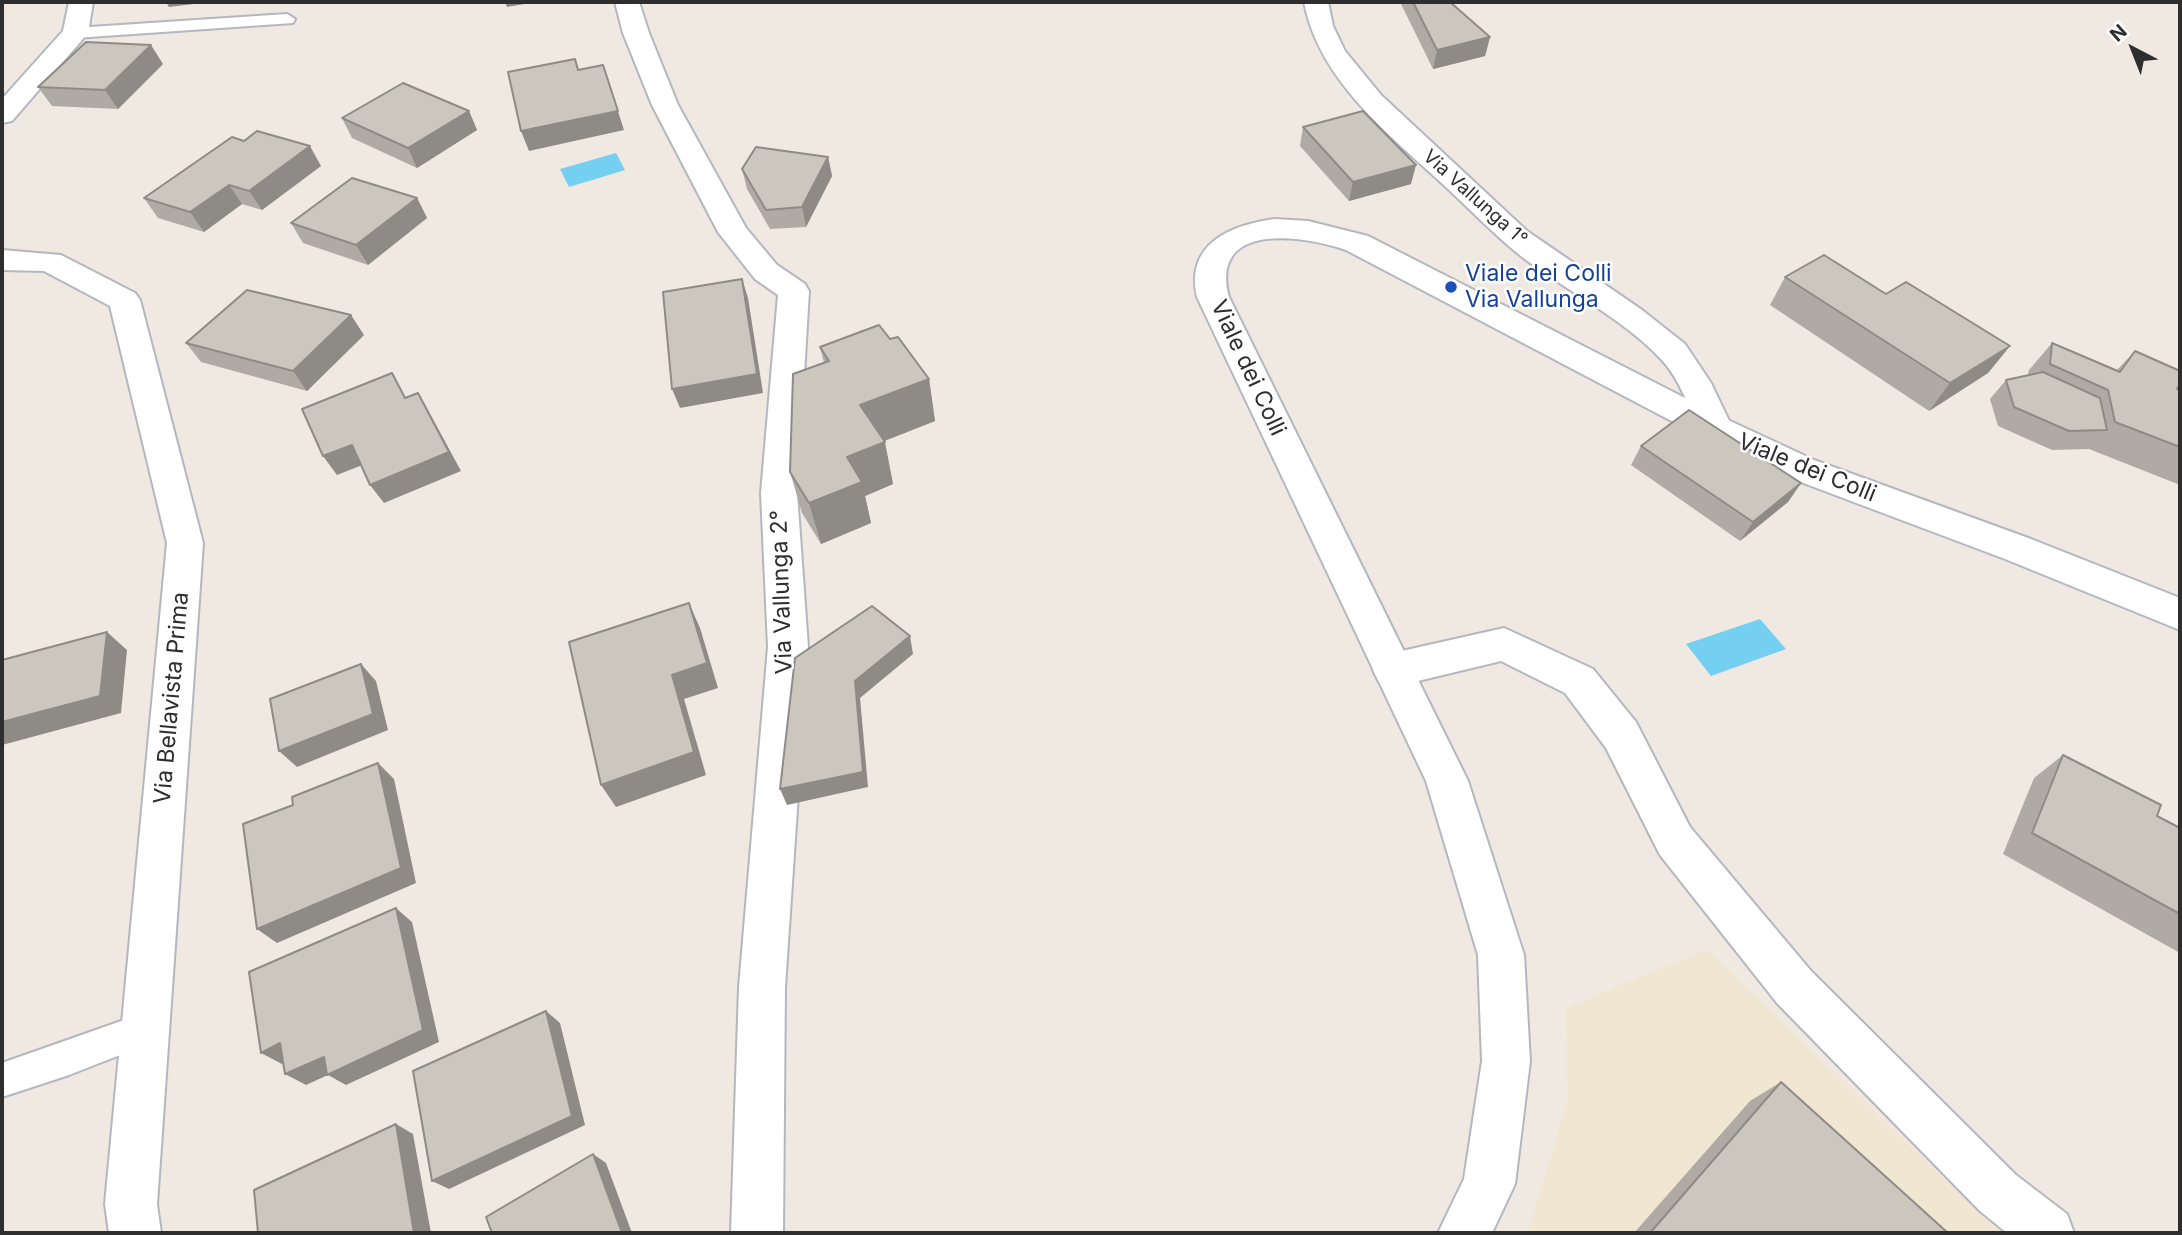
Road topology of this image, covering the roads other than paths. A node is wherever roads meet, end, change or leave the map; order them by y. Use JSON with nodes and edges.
{"nodes":[{"id":1,"x":81,"y":2,"type":"edge"},
{"id":2,"x":627,"y":2,"type":"edge"},
{"id":3,"x":1316,"y":2,"type":"edge"},
{"id":4,"x":288,"y":19,"type":"dead end"},
{"id":5,"x":75,"y":33,"type":"junction"},
{"id":6,"x":2,"y":115,"type":"edge"},
{"id":7,"x":2,"y":238,"type":"edge"},
{"id":8,"x":2,"y":260,"type":"edge"},
{"id":9,"x":124,"y":300,"type":"junction"},
{"id":10,"x":1716,"y":429,"type":"junction"},
{"id":11,"x":2180,"y":614,"type":"edge"},
{"id":12,"x":1393,"y":670,"type":"junction"},
{"id":13,"x":144,"y":1029,"type":"junction"},
{"id":14,"x":2,"y":1080,"type":"edge"},
{"id":15,"x":135,"y":1233,"type":"edge"},
{"id":16,"x":757,"y":1233,"type":"edge"},
{"id":17,"x":1464,"y":1233,"type":"edge"},
{"id":18,"x":2048,"y":1233,"type":"edge"}],
"edges":[{"from":1,"to":5,"type":"street"},
{"from":2,"to":16,"type":"street","name":"Via Vallunga 2°"},
{"from":3,"to":10,"type":"street","name":"Via Vallunga 1°"},
{"from":4,"to":5,"type":"lane"},
{"from":5,"to":6,"type":"street"},
{"from":7,"to":9,"type":"street","name":"Via Bellavista Prima"},
{"from":8,"to":9,"type":"street"},
{"from":9,"to":13,"type":"street","name":"Via Bellavista Prima"},
{"from":10,"to":11,"type":"street","name":"Viale dei Colli"},
{"from":10,"to":12,"type":"street","name":"Viale dei Colli"},
{"from":12,"to":17,"type":"street","name":"Viale dei Colli"},
{"from":12,"to":18,"type":"street"},
{"from":13,"to":14,"type":"lane"},
{"from":13,"to":15,"type":"street","name":"Via Bellavista Prima"}]}
